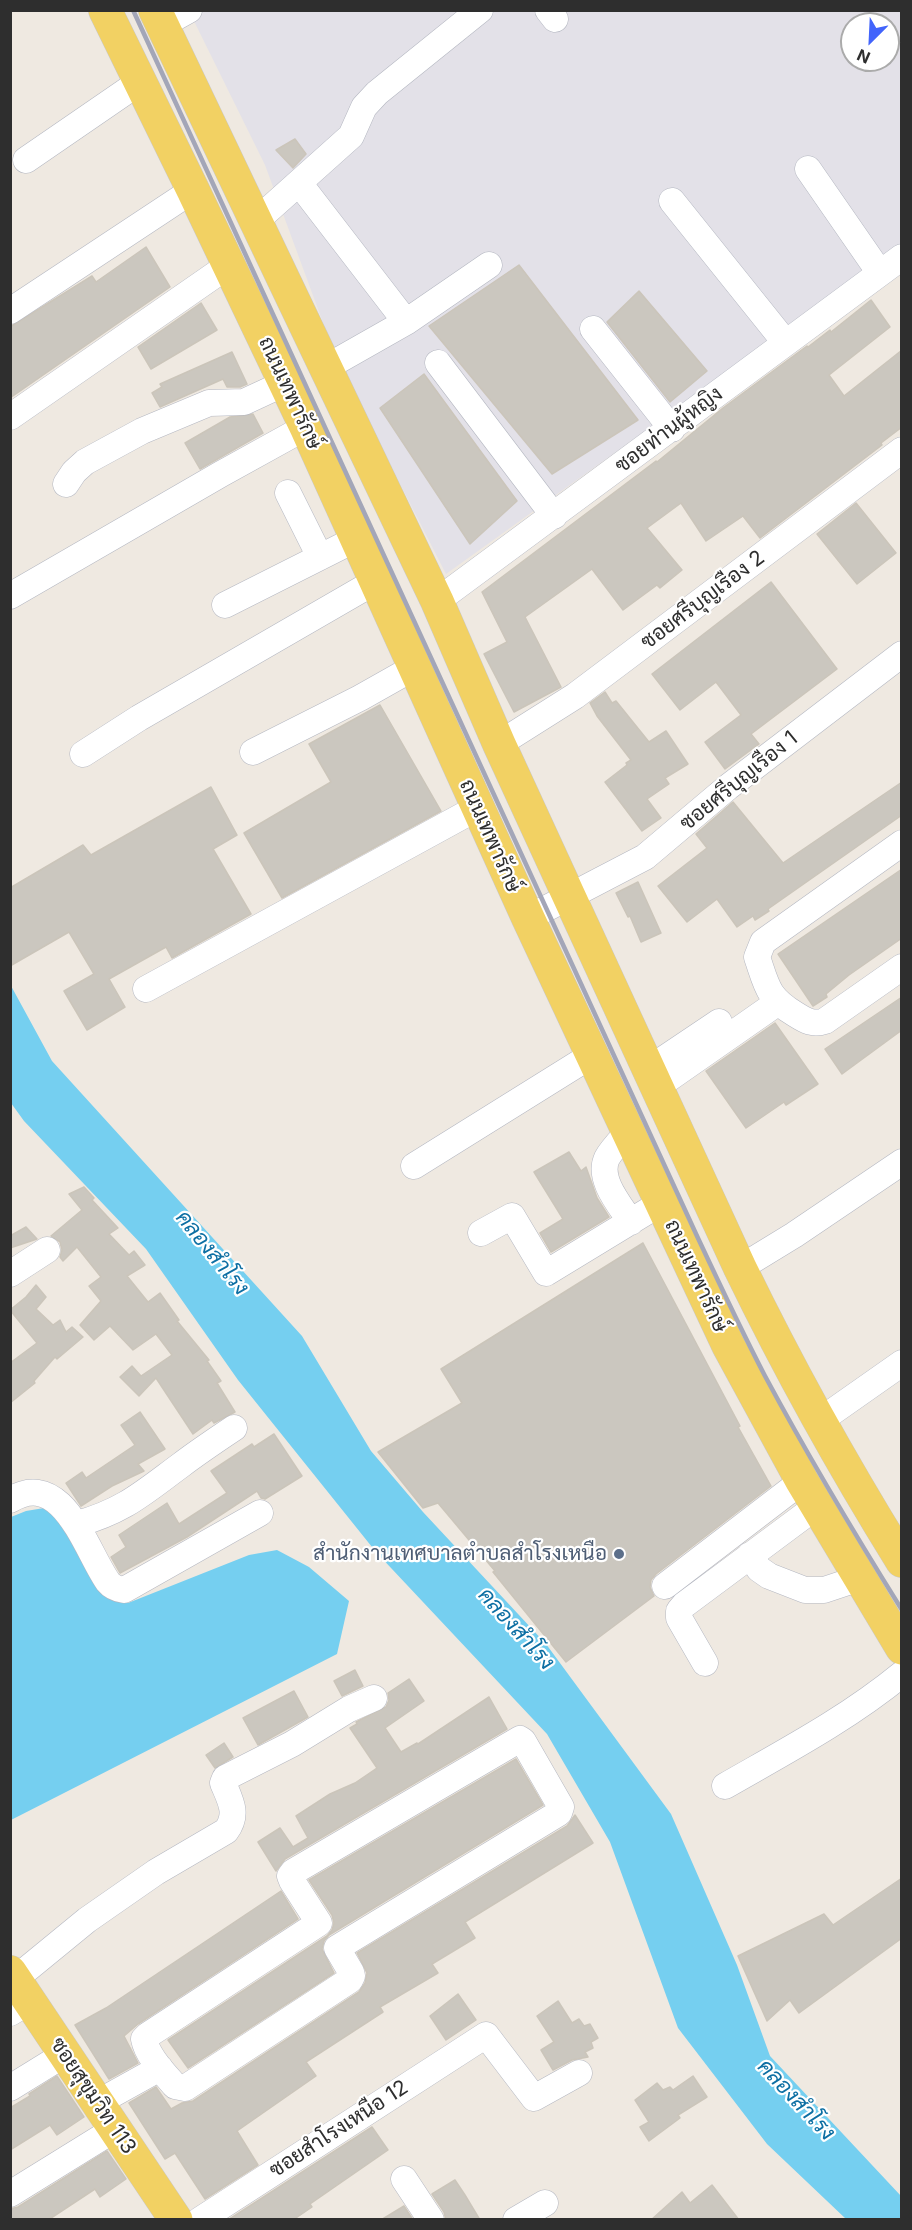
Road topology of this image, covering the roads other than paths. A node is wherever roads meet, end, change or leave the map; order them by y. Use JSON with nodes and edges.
{"nodes":[{"id":1,"x":105,"y":10,"type":"edge"},
{"id":2,"x":480,"y":10,"type":"edge"},
{"id":3,"x":169,"y":15,"type":"edge"},
{"id":4,"x":141,"y":81,"type":"junction"},
{"id":5,"x":26,"y":160,"type":"dead end"},
{"id":6,"x":808,"y":169,"type":"dead end"},
{"id":7,"x":299,"y":183,"type":"junction"},
{"id":8,"x":194,"y":190,"type":"junction"},
{"id":9,"x":672,"y":201,"type":"dead end"},
{"id":10,"x":256,"y":221,"type":"junction"},
{"id":11,"x":902,"y":257,"type":"edge"},
{"id":12,"x":230,"y":265,"type":"junction"},
{"id":13,"x":489,"y":265,"type":"dead end"},
{"id":14,"x":880,"y":273,"type":"junction"},
{"id":15,"x":10,"y":312,"type":"edge"},
{"id":16,"x":406,"y":322,"type":"junction"},
{"id":17,"x":593,"y":329,"type":"dead end"},
{"id":18,"x":784,"y":342,"type":"junction"},
{"id":19,"x":438,"y":363,"type":"dead end"},
{"id":20,"x":325,"y":368,"type":"junction"},
{"id":21,"x":285,"y":383,"type":"junction"},
{"id":22,"x":10,"y":417,"type":"edge"},
{"id":23,"x":306,"y":427,"type":"junction"},
{"id":24,"x":672,"y":429,"type":"junction"},
{"id":25,"x":902,"y":450,"type":"edge"},
{"id":26,"x":66,"y":484,"type":"dead end"},
{"id":27,"x":288,"y":493,"type":"dead end"},
{"id":28,"x":554,"y":516,"type":"junction"},
{"id":29,"x":358,"y":538,"type":"junction"},
{"id":30,"x":320,"y":557,"type":"junction"},
{"id":31,"x":376,"y":581,"type":"junction"},
{"id":32,"x":10,"y":596,"type":"edge"},
{"id":33,"x":437,"y":601,"type":"junction"},
{"id":34,"x":225,"y":605,"type":"dead end"},
{"id":35,"x":902,"y":654,"type":"edge"},
{"id":36,"x":415,"y":667,"type":"junction"},
{"id":37,"x":499,"y":744,"type":"junction"},
{"id":38,"x":253,"y":752,"type":"dead end"},
{"id":39,"x":84,"y":754,"type":"dead end"},
{"id":40,"x":477,"y":808,"type":"junction"},
{"id":41,"x":902,"y":843,"type":"edge"},
{"id":42,"x":569,"y":896,"type":"junction"},
{"id":43,"x":528,"y":918,"type":"junction"},
{"id":44,"x":902,"y":967,"type":"edge"},
{"id":45,"x":146,"y":989,"type":"dead end"},
{"id":46,"x":773,"y":996,"type":"junction"},
{"id":47,"x":592,"y":1055,"type":"junction"},
{"id":48,"x":654,"y":1078,"type":"junction"},
{"id":49,"x":628,"y":1132,"type":"junction"},
{"id":50,"x":902,"y":1162,"type":"edge"},
{"id":51,"x":414,"y":1166,"type":"dead end"},
{"id":52,"x":661,"y":1203,"type":"junction"},
{"id":53,"x":631,"y":1222,"type":"junction"},
{"id":54,"x":481,"y":1233,"type":"dead end"},
{"id":55,"x":47,"y":1250,"type":"dead end"},
{"id":56,"x":740,"y":1268,"type":"junction"},
{"id":57,"x":10,"y":1274,"type":"edge"},
{"id":58,"x":902,"y":1363,"type":"edge"},
{"id":59,"x":818,"y":1422,"type":"junction"},
{"id":60,"x":234,"y":1428,"type":"dead end"},
{"id":61,"x":809,"y":1493,"type":"junction"},
{"id":62,"x":10,"y":1500,"type":"edge"},
{"id":63,"x":260,"y":1513,"type":"dead end"},
{"id":64,"x":77,"y":1524,"type":"junction"},
{"id":65,"x":897,"y":1542,"type":"edge"},
{"id":66,"x":750,"y":1555,"type":"junction"},
{"id":67,"x":860,"y":1578,"type":"junction"},
{"id":68,"x":665,"y":1586,"type":"dead end"},
{"id":69,"x":902,"y":1648,"type":"edge"},
{"id":70,"x":705,"y":1663,"type":"dead end"},
{"id":71,"x":902,"y":1674,"type":"edge"},
{"id":72,"x":374,"y":1698,"type":"dead end"},
{"id":73,"x":725,"y":1786,"type":"dead end"},
{"id":74,"x":319,"y":1923,"type":"junction"},
{"id":75,"x":337,"y":1948,"type":"junction"},
{"id":76,"x":16,"y":1991,"type":"edge"},
{"id":77,"x":65,"y":2055,"type":"junction"},
{"id":78,"x":160,"y":2068,"type":"junction"},
{"id":79,"x":579,"y":2073,"type":"dead end"},
{"id":80,"x":10,"y":2088,"type":"edge"},
{"id":81,"x":106,"y":2116,"type":"junction"},
{"id":82,"x":404,"y":2179,"type":"dead end"},
{"id":83,"x":10,"y":2194,"type":"edge"},
{"id":84,"x":544,"y":2203,"type":"dead end"},
{"id":85,"x":176,"y":2220,"type":"edge"},
{"id":86,"x":200,"y":2220,"type":"edge"},
{"id":87,"x":431,"y":2220,"type":"edge"},
{"id":88,"x":516,"y":2220,"type":"edge"}],
"edges":[{"from":1,"to":4,"type":"main road","name":"ถนนเทพารักษ์"},
{"from":2,"to":7,"type":"street"},
{"from":3,"to":10,"type":"main road","name":"ถนนเทพารักษ์"},
{"from":4,"to":5,"type":"street"},
{"from":4,"to":8,"type":"main road","name":"ถนนเทพารักษ์"},
{"from":6,"to":14,"type":"street"},
{"from":7,"to":10,"type":"street"},
{"from":7,"to":16,"type":"street"},
{"from":8,"to":12,"type":"main road","name":"ถนนเทพารักษ์"},
{"from":8,"to":15,"type":"street"},
{"from":9,"to":18,"type":"street"},
{"from":10,"to":20,"type":"main road","name":"ถนนเทพารักษ์"},
{"from":11,"to":14,"type":"street","name":"ซอยท่านผู้หญิง"},
{"from":12,"to":21,"type":"main road","name":"ถนนเทพารักษ์"},
{"from":12,"to":22,"type":"street"},
{"from":13,"to":16,"type":"street"},
{"from":14,"to":18,"type":"street","name":"ซอยท่านผู้หญิง"},
{"from":16,"to":20,"type":"street"},
{"from":17,"to":24,"type":"street"},
{"from":18,"to":24,"type":"street","name":"ซอยท่านผู้หญิง"},
{"from":19,"to":28,"type":"street"},
{"from":20,"to":33,"type":"main road","name":"ถนนเทพารักษ์"},
{"from":21,"to":23,"type":"main road","name":"ถนนเทพารักษ์"},
{"from":21,"to":26,"type":"street"},
{"from":23,"to":29,"type":"main road","name":"ถนนเทพารักษ์"},
{"from":23,"to":32,"type":"street"},
{"from":24,"to":28,"type":"street","name":"ซอยท่านผู้หญิง"},
{"from":25,"to":37,"type":"street","name":"ซอยศรีบุญเรือง 2"},
{"from":27,"to":30,"type":"street"},
{"from":28,"to":33,"type":"street","name":"ซอยท่านผู้หญิง"},
{"from":29,"to":30,"type":"street"},
{"from":29,"to":31,"type":"main road","name":"ถนนเทพารักษ์"},
{"from":30,"to":34,"type":"street"},
{"from":31,"to":36,"type":"main road","name":"ถนนเทพารักษ์"},
{"from":31,"to":39,"type":"street"},
{"from":33,"to":37,"type":"main road","name":"ถนนเทพารักษ์"},
{"from":35,"to":42,"type":"street","name":"ซอยศรีบุญเรือง 1"},
{"from":36,"to":38,"type":"street"},
{"from":36,"to":40,"type":"main road","name":"ถนนเทพารักษ์"},
{"from":37,"to":42,"type":"main road","name":"ถนนเทพารักษ์"},
{"from":40,"to":43,"type":"main road","name":"ถนนเทพารักษ์"},
{"from":40,"to":45,"type":"street"},
{"from":41,"to":46,"type":"street"},
{"from":42,"to":43,"type":"street","name":"ซอยศรีบุญเรือง 1"},
{"from":42,"to":48,"type":"main road","name":"ถนนเทพารักษ์"},
{"from":43,"to":47,"type":"main road","name":"ถนนเทพารักษ์"},
{"from":44,"to":46,"type":"street"},
{"from":46,"to":48,"type":"street"},
{"from":47,"to":49,"type":"main road","name":"ถนนเทพารักษ์"},
{"from":47,"to":51,"type":"street"},
{"from":48,"to":56,"type":"main road","name":"ถนนเทพารักษ์"},
{"from":49,"to":52,"type":"main road","name":"ถนนเทพารักษ์"},
{"from":49,"to":53,"type":"street"},
{"from":50,"to":56,"type":"street"},
{"from":52,"to":53,"type":"street"},
{"from":52,"to":61,"type":"main road","name":"ถนนเทพารักษ์"},
{"from":53,"to":54,"type":"street"},
{"from":55,"to":57,"type":"street"},
{"from":56,"to":59,"type":"main road","name":"ถนนเทพารักษ์"},
{"from":58,"to":59,"type":"street"},
{"from":59,"to":65,"type":"main road","name":"ถนนเทพารักษ์"},
{"from":60,"to":64,"type":"street"},
{"from":61,"to":66,"type":"street"},
{"from":61,"to":67,"type":"main road","name":"ถนนเทพารักษ์"},
{"from":61,"to":68,"type":"street"},
{"from":62,"to":64,"type":"street"},
{"from":63,"to":64,"type":"street"},
{"from":66,"to":67,"type":"street"},
{"from":66,"to":70,"type":"street"},
{"from":67,"to":69,"type":"main road","name":"ถนนเทพารักษ์"},
{"from":71,"to":73,"type":"street"},
{"from":72,"to":76,"type":"street"},
{"from":74,"to":75,"type":"street"},
{"from":74,"to":75,"type":"street"},
{"from":74,"to":78,"type":"street"},
{"from":75,"to":78,"type":"street"},
{"from":76,"to":77,"type":"main road","name":"ซอยสุขุมวิท 113"},
{"from":77,"to":80,"type":"street"},
{"from":77,"to":81,"type":"main road","name":"ซอยสุขุมวิท 113"},
{"from":78,"to":81,"type":"street"},
{"from":79,"to":86,"type":"street","name":"ซอยสำโรงเหนือ 12"},
{"from":81,"to":83,"type":"street"},
{"from":81,"to":85,"type":"main road","name":"ซอยสุขุมวิท 113"},
{"from":82,"to":87,"type":"street"},
{"from":84,"to":88,"type":"street"}]}
